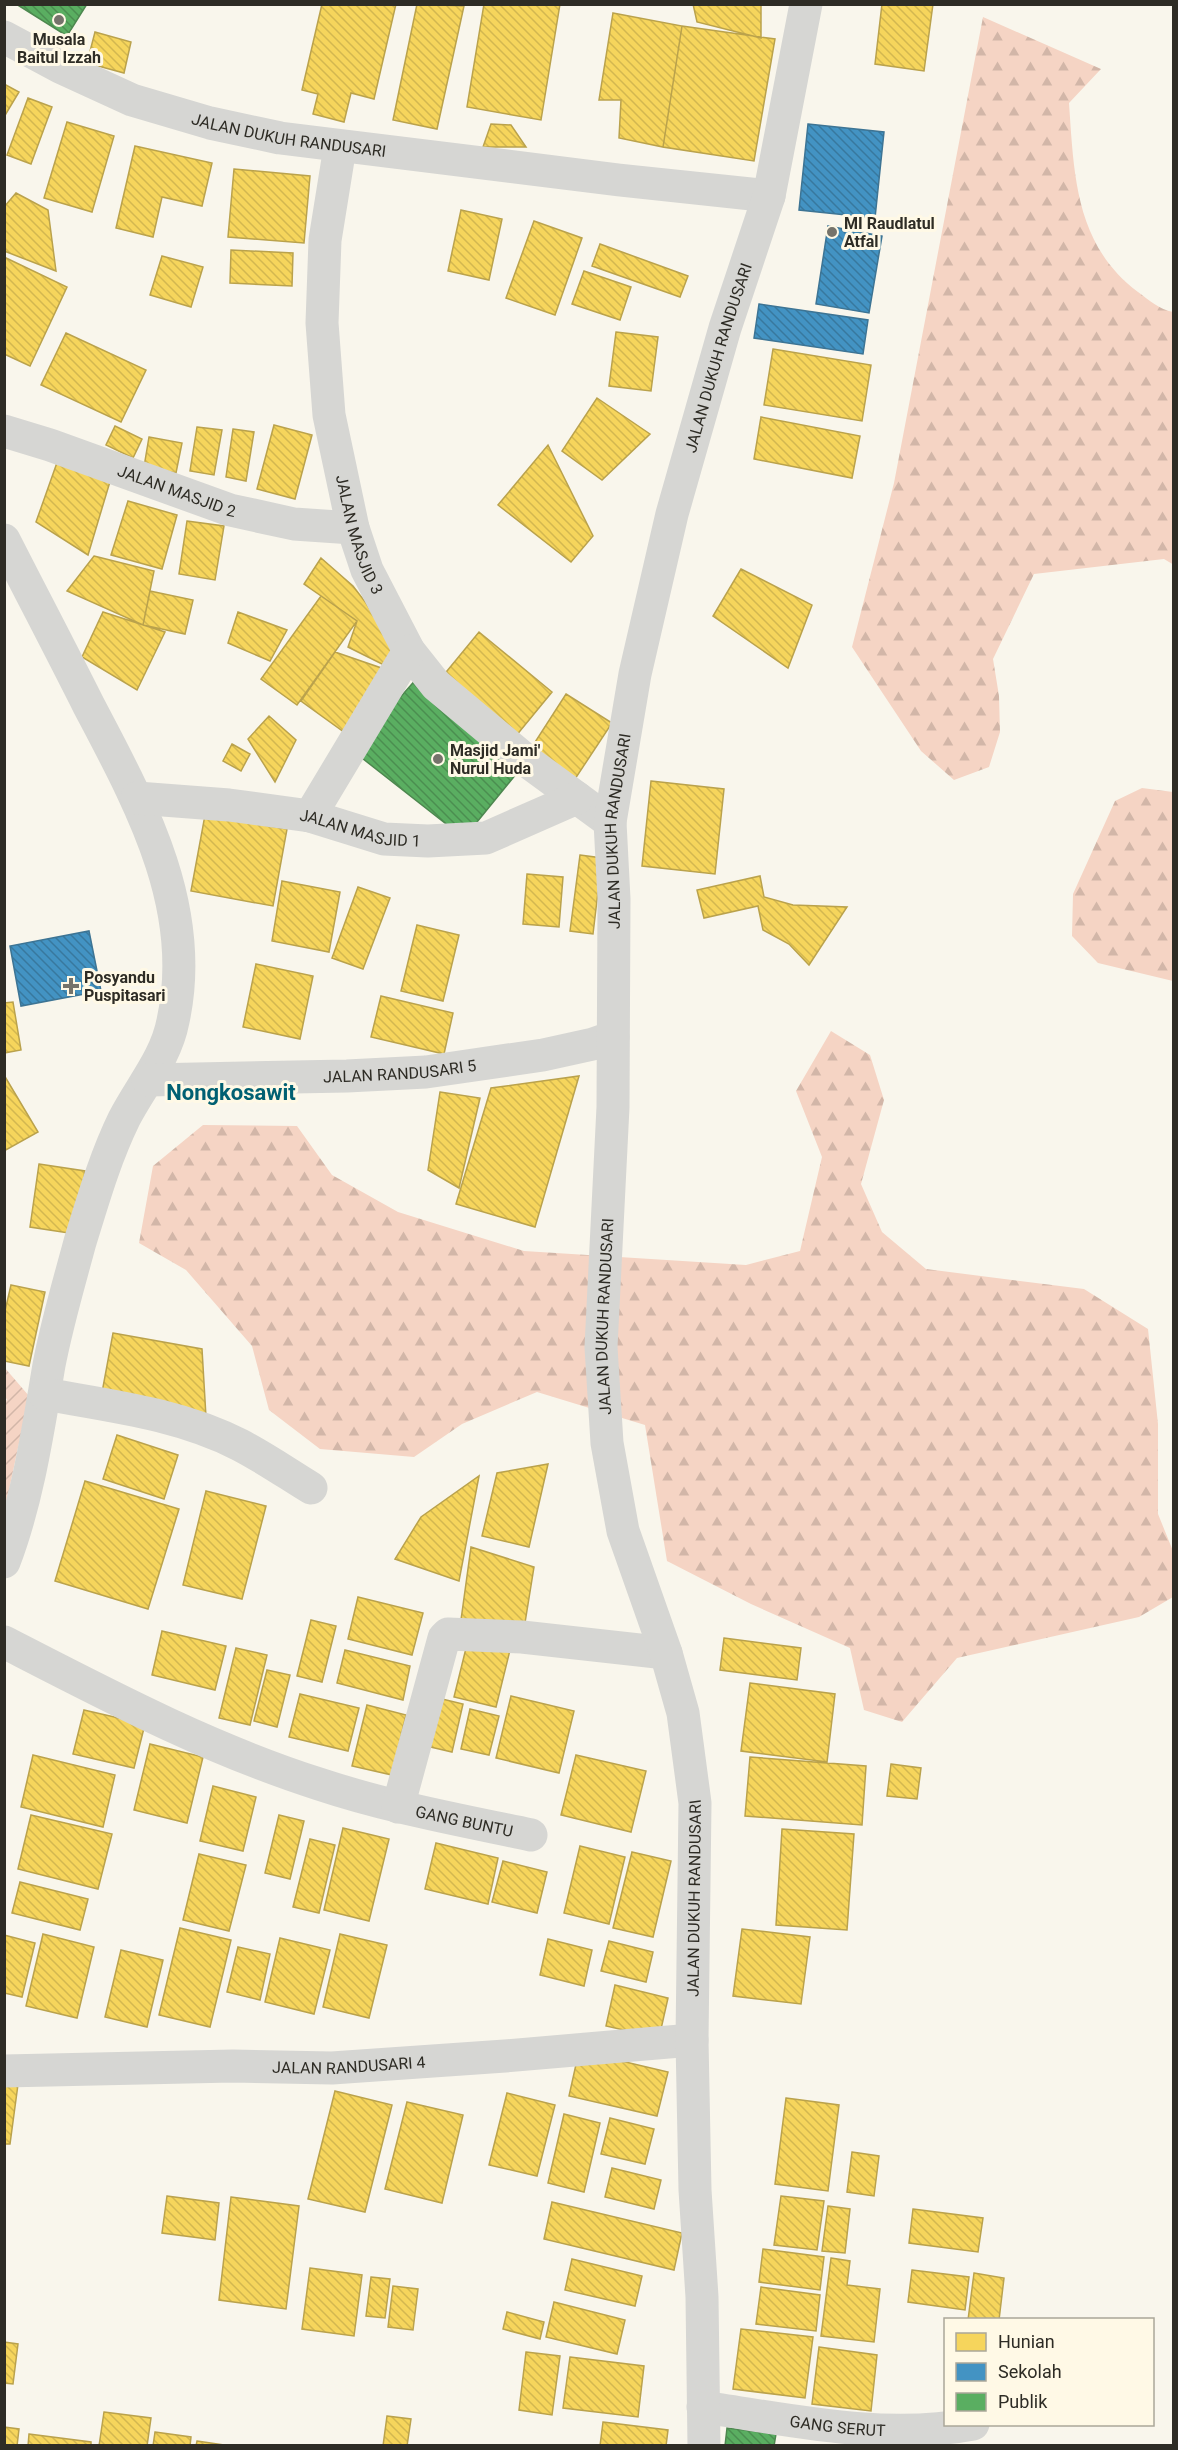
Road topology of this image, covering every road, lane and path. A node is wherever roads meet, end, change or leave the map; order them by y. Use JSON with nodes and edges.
{"nodes":[{"id":1,"x":806,"y":4,"type":"edge"},
{"id":2,"x":4,"y":37,"type":"edge"},
{"id":3,"x":340,"y":147,"type":"junction"},
{"id":4,"x":769,"y":196,"type":"junction"},
{"id":5,"x":4,"y":431,"type":"edge"},
{"id":6,"x":353,"y":528,"type":"junction"},
{"id":7,"x":4,"y":540,"type":"edge"},
{"id":8,"x":409,"y":651,"type":"junction"},
{"id":9,"x":137,"y":798,"type":"junction"},
{"id":10,"x":577,"y":798,"type":"junction"},
{"id":11,"x":310,"y":816,"type":"junction"},
{"id":12,"x":610,"y":822,"type":"junction"},
{"id":13,"x":613,"y":1037,"type":"junction"},
{"id":14,"x":148,"y":1080,"type":"junction"},
{"id":15,"x":45,"y":1394,"type":"junction"},
{"id":16,"x":311,"y":1488,"type":"dead end"},
{"id":17,"x":4,"y":1562,"type":"edge"},
{"id":18,"x":4,"y":1641,"type":"edge"},
{"id":19,"x":666,"y":1653,"type":"junction"},
{"id":20,"x":398,"y":1807,"type":"junction"},
{"id":21,"x":531,"y":1835,"type":"dead end"},
{"id":22,"x":692,"y":2040,"type":"junction"},
{"id":23,"x":4,"y":2071,"type":"edge"},
{"id":24,"x":703,"y":2407,"type":"junction"},
{"id":25,"x":948,"y":2426,"type":"edge"},
{"id":26,"x":704,"y":2445,"type":"edge"}],
"edges":[{"from":1,"to":4,"type":"street","name":"JALAN DUKUH RANDUSARI"},
{"from":2,"to":3,"type":"street","name":"JALAN DUKUH RANDUSARI"},
{"from":3,"to":4,"type":"street","name":"JALAN DUKUH RANDUSARI"},
{"from":3,"to":6,"type":"street","name":"JALAN MASJID 3"},
{"from":4,"to":12,"type":"street","name":"JALAN DUKUH RANDUSARI"},
{"from":5,"to":6,"type":"street","name":"JALAN MASJID 2"},
{"from":6,"to":8,"type":"street","name":"JALAN MASJID 3"},
{"from":7,"to":9,"type":"street"},
{"from":8,"to":10,"type":"street","name":"JALAN MASJID 3"},
{"from":8,"to":11,"type":"street"},
{"from":9,"to":11,"type":"street","name":"JALAN MASJID 1"},
{"from":9,"to":14,"type":"street"},
{"from":10,"to":11,"type":"street","name":"JALAN MASJID 1"},
{"from":10,"to":12,"type":"street","name":"JALAN MASJID 3"},
{"from":12,"to":13,"type":"street","name":"JALAN DUKUH RANDUSARI"},
{"from":13,"to":14,"type":"street","name":"JALAN RANDUSARI 5"},
{"from":13,"to":19,"type":"street","name":"JALAN DUKUH RANDUSARI"},
{"from":14,"to":15,"type":"street"},
{"from":15,"to":16,"type":"street"},
{"from":15,"to":17,"type":"street"},
{"from":18,"to":20,"type":"street","name":"GANG BUNTU"},
{"from":19,"to":20,"type":"street"},
{"from":19,"to":22,"type":"street","name":"JALAN DUKUH RANDUSARI"},
{"from":20,"to":21,"type":"street","name":"GANG BUNTU"},
{"from":22,"to":23,"type":"street","name":"JALAN RANDUSARI 4"},
{"from":22,"to":24,"type":"street","name":"JALAN DUKUH RANDUSARI"},
{"from":24,"to":25,"type":"street","name":"GANG SERUT"},
{"from":24,"to":26,"type":"street","name":"JALAN DUKUH RANDUSARI"}]}
